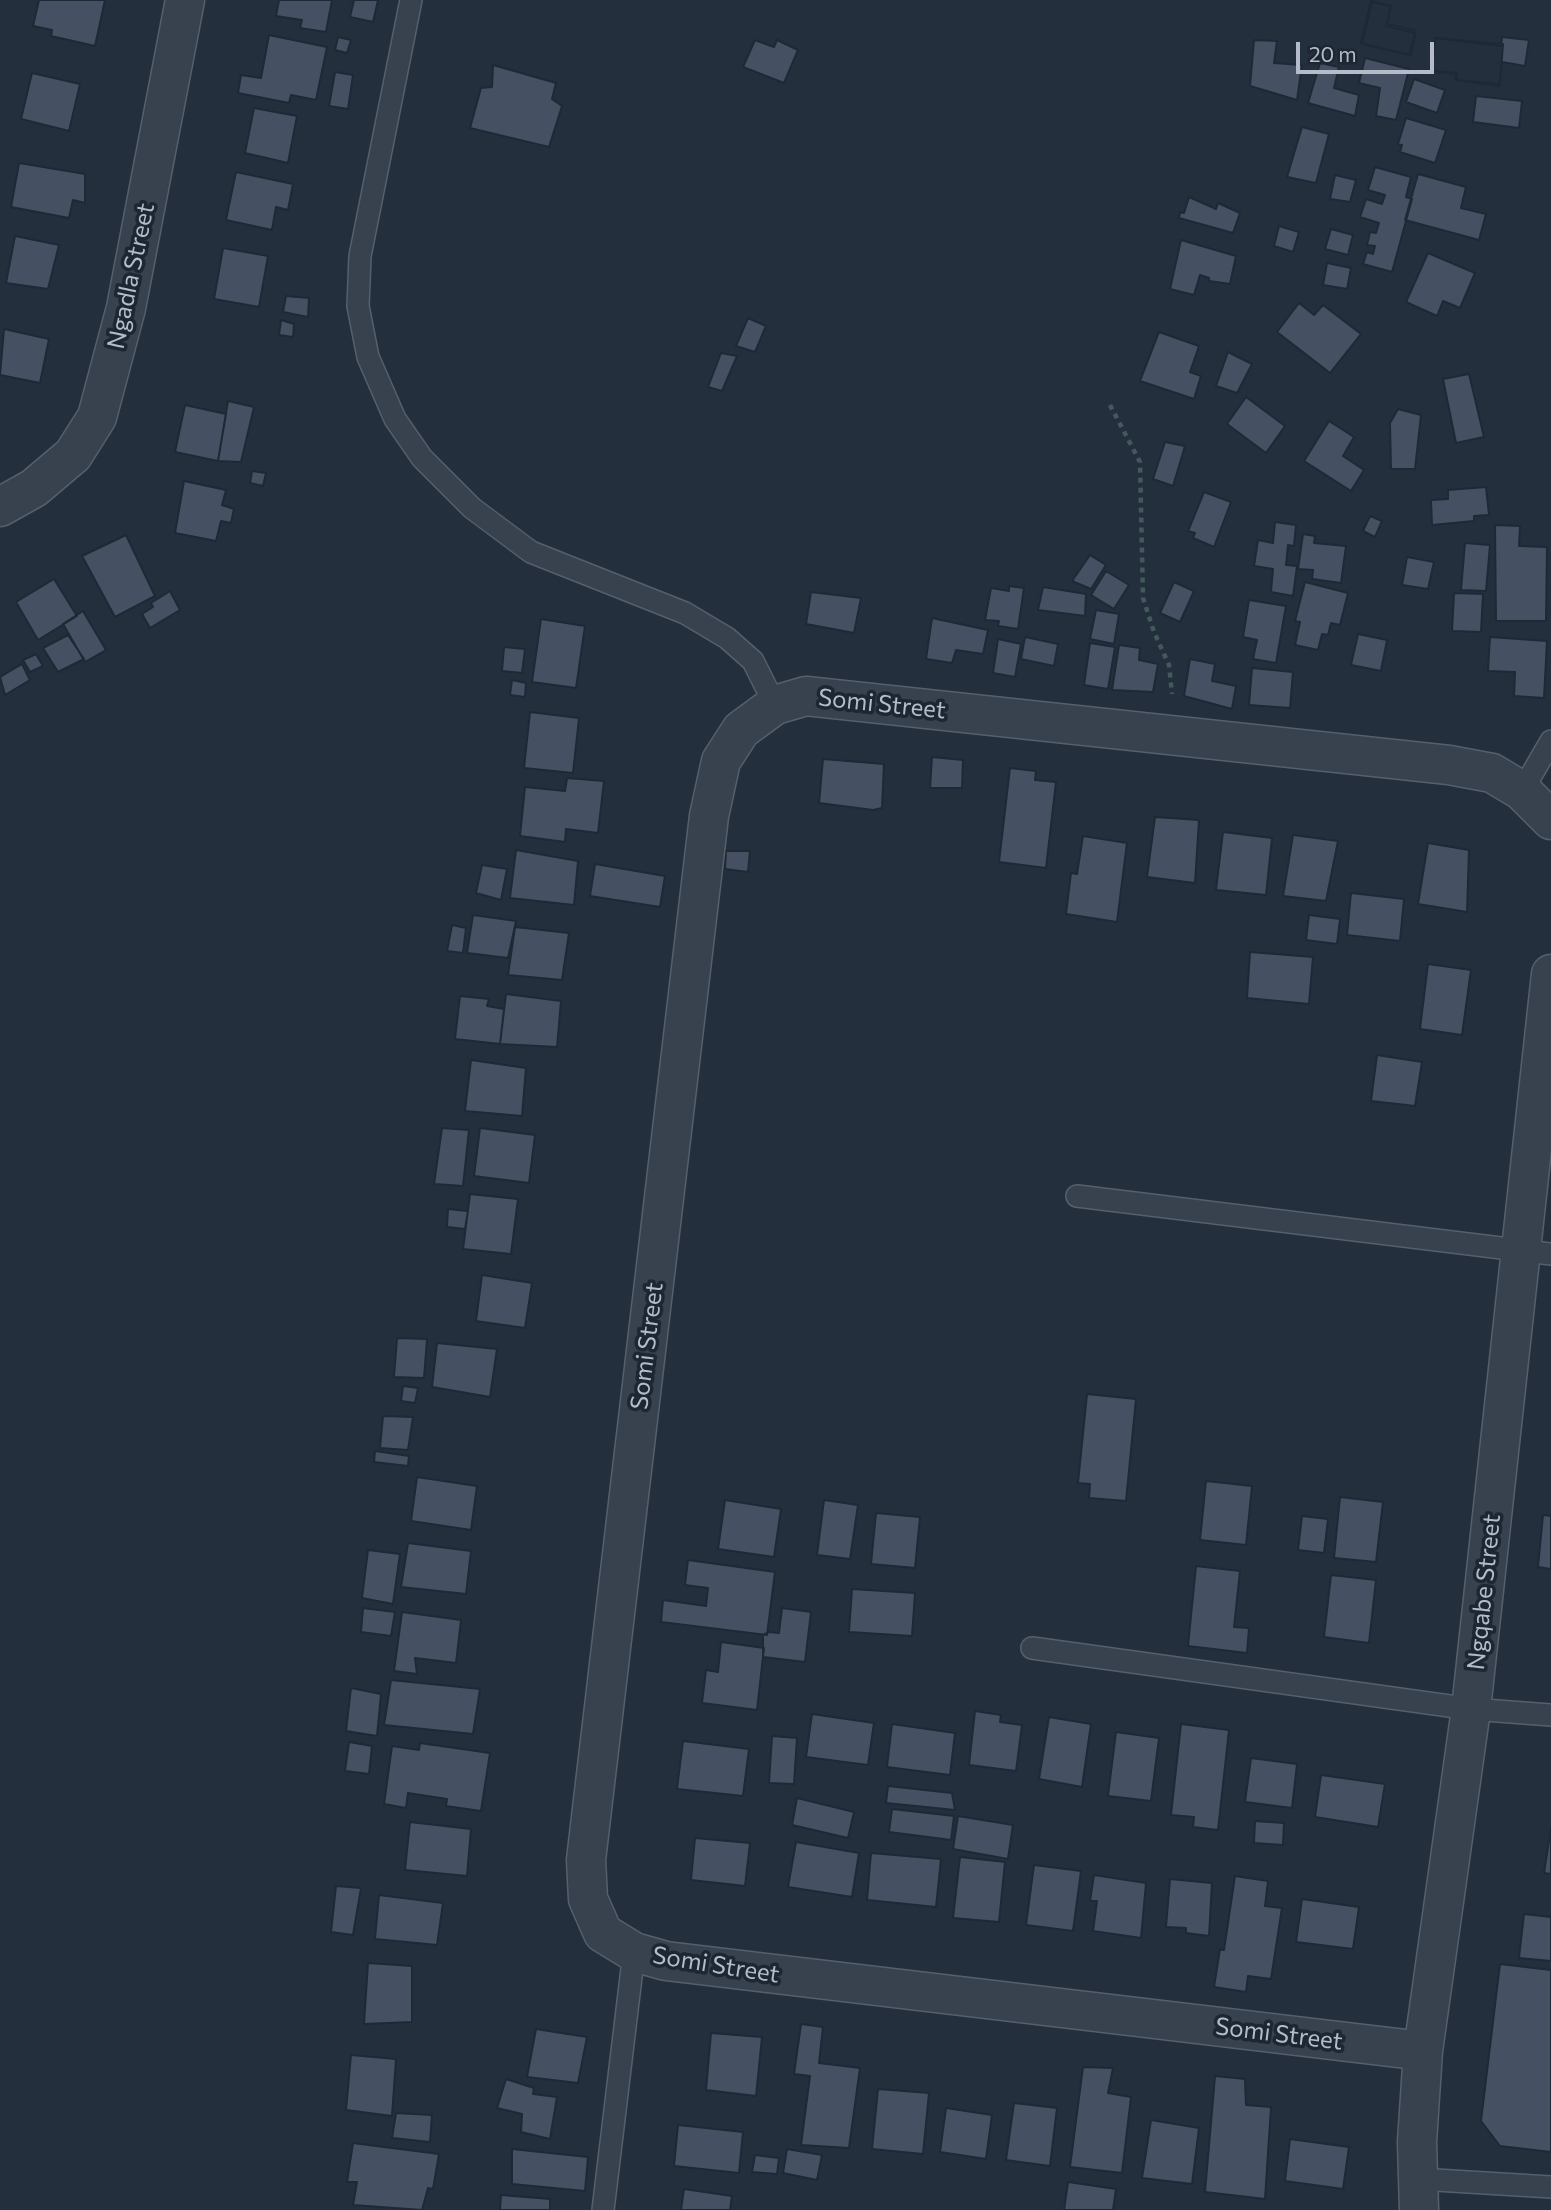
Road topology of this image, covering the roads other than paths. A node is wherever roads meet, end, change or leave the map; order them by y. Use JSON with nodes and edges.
{"nodes":[{"id":1,"x":185,"y":0,"type":"edge"},
{"id":2,"x":411,"y":0,"type":"edge"},
{"id":3,"x":0,"y":507,"type":"edge"},
{"id":4,"x":775,"y":705,"type":"junction"},
{"id":5,"x":1551,"y":741,"type":"edge"},
{"id":6,"x":1522,"y":791,"type":"junction"},
{"id":7,"x":1551,"y":820,"type":"edge"},
{"id":8,"x":1551,"y":974,"type":"edge"},
{"id":9,"x":1077,"y":1196,"type":"dead end"},
{"id":10,"x":1537,"y":1252,"type":"edge"},
{"id":11,"x":1032,"y":1647,"type":"dead end"},
{"id":12,"x":1471,"y":1709,"type":"junction"},
{"id":13,"x":1551,"y":1715,"type":"edge"},
{"id":14,"x":634,"y":1952,"type":"junction"},
{"id":15,"x":1423,"y":2050,"type":"junction"},
{"id":16,"x":1551,"y":2187,"type":"edge"},
{"id":17,"x":1419,"y":2194,"type":"edge"},
{"id":18,"x":603,"y":2210,"type":"edge"}],
"edges":[{"from":1,"to":3,"type":"street","name":"Ngadla Street"},
{"from":2,"to":4,"type":"lane"},
{"from":4,"to":6,"type":"street","name":"Somi Street"},
{"from":4,"to":14,"type":"street","name":"Somi Street"},
{"from":5,"to":6,"type":"lane"},
{"from":6,"to":7,"type":"street"},
{"from":8,"to":10,"type":"street","name":"Ngqabe Street"},
{"from":9,"to":10,"type":"lane"},
{"from":10,"to":12,"type":"street","name":"Ngqabe Street"},
{"from":11,"to":12,"type":"lane"},
{"from":12,"to":13,"type":"lane"},
{"from":12,"to":15,"type":"street","name":"Ngqabe Street"},
{"from":14,"to":15,"type":"street","name":"Somi Street"},
{"from":14,"to":18,"type":"lane"},
{"from":15,"to":17,"type":"street","name":"Ngqabe Street"},
{"from":16,"to":17,"type":"lane"}]}
